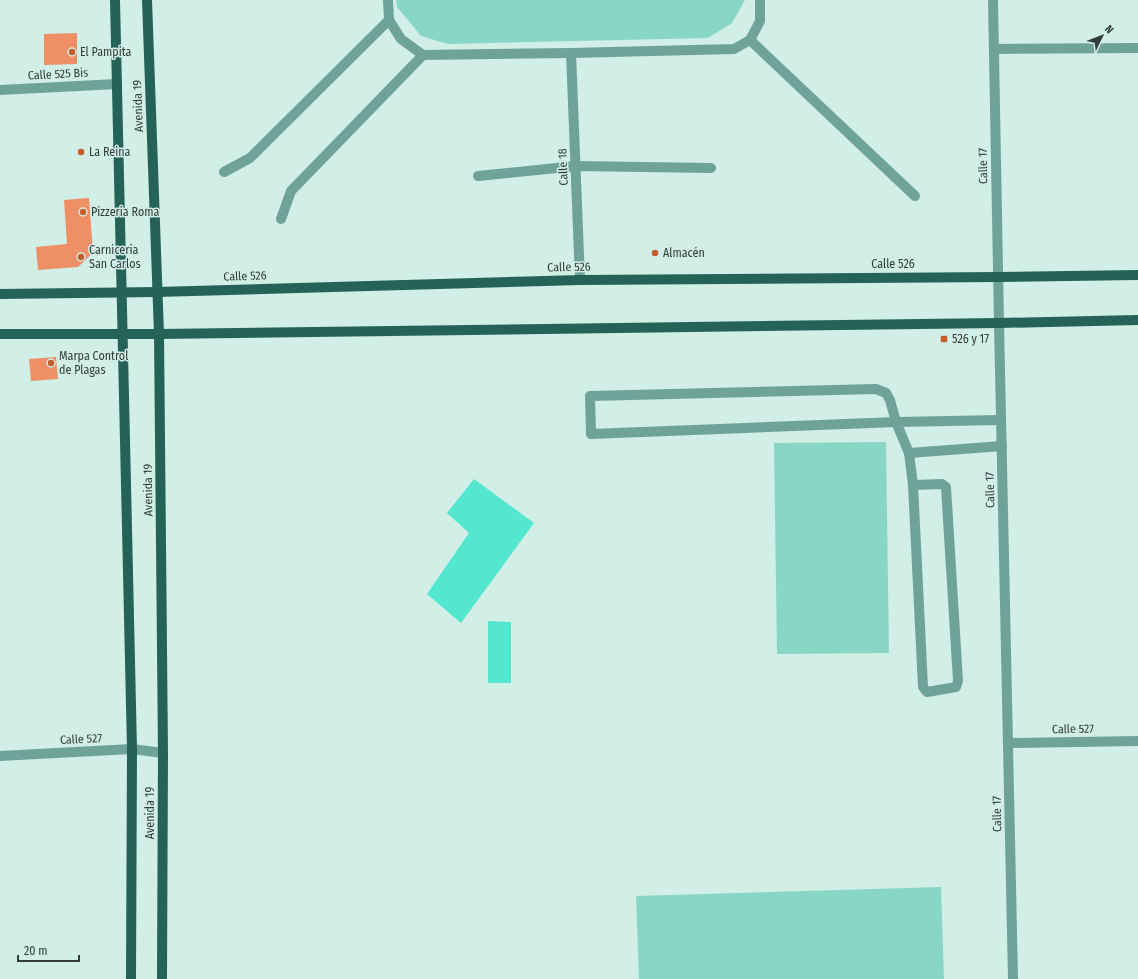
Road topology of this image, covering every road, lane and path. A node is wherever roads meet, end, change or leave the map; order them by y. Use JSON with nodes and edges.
{"nodes":[{"id":1,"x":115,"y":0,"type":"edge"},
{"id":2,"x":147,"y":0,"type":"edge"},
{"id":3,"x":388,"y":0,"type":"edge"},
{"id":4,"x":760,"y":0,"type":"edge"},
{"id":5,"x":993,"y":0,"type":"edge"},
{"id":6,"x":388,"y":20,"type":"junction"},
{"id":7,"x":750,"y":40,"type":"junction"},
{"id":8,"x":1138,"y":48,"type":"edge"},
{"id":9,"x":994,"y":49,"type":"junction"},
{"id":10,"x":571,"y":53,"type":"junction"},
{"id":11,"x":423,"y":55,"type":"junction"},
{"id":12,"x":117,"y":84,"type":"junction"},
{"id":13,"x":0,"y":90,"type":"edge"},
{"id":14,"x":576,"y":166,"type":"junction"},
{"id":15,"x":711,"y":168,"type":"dead end"},
{"id":16,"x":224,"y":172,"type":"dead end"},
{"id":17,"x":478,"y":176,"type":"dead end"},
{"id":18,"x":915,"y":196,"type":"dead end"},
{"id":19,"x":281,"y":219,"type":"dead end"},
{"id":20,"x":1138,"y":275,"type":"edge"},
{"id":21,"x":998,"y":277,"type":"junction"},
{"id":22,"x":580,"y":280,"type":"junction"},
{"id":23,"x":157,"y":292,"type":"junction"},
{"id":24,"x":122,"y":293,"type":"junction"},
{"id":25,"x":0,"y":294,"type":"edge"},
{"id":26,"x":1138,"y":320,"type":"edge"},
{"id":27,"x":999,"y":323,"type":"junction"},
{"id":28,"x":0,"y":334,"type":"edge"},
{"id":29,"x":122,"y":334,"type":"junction"},
{"id":30,"x":159,"y":334,"type":"junction"},
{"id":31,"x":1001,"y":420,"type":"junction"},
{"id":32,"x":896,"y":422,"type":"junction"},
{"id":33,"x":1002,"y":446,"type":"junction"},
{"id":34,"x":909,"y":453,"type":"junction"},
{"id":35,"x":913,"y":485,"type":"junction"},
{"id":36,"x":1138,"y":741,"type":"edge"},
{"id":37,"x":1008,"y":743,"type":"junction"},
{"id":38,"x":132,"y":749,"type":"junction"},
{"id":39,"x":163,"y":753,"type":"junction"},
{"id":40,"x":0,"y":756,"type":"edge"},
{"id":41,"x":131,"y":979,"type":"edge"},
{"id":42,"x":162,"y":979,"type":"edge"},
{"id":43,"x":1014,"y":979,"type":"edge"}],
"edges":[{"from":1,"to":12,"type":"main road","name":"Avenida 19"},
{"from":2,"to":23,"type":"main road","name":"Avenida 19"},
{"from":3,"to":6,"type":"street"},
{"from":4,"to":7,"type":"street"},
{"from":5,"to":9,"type":"street","name":"Calle 17"},
{"from":6,"to":11,"type":"street"},
{"from":6,"to":16,"type":"street"},
{"from":7,"to":10,"type":"street"},
{"from":7,"to":18,"type":"street"},
{"from":8,"to":9,"type":"street"},
{"from":9,"to":21,"type":"street","name":"Calle 17"},
{"from":10,"to":11,"type":"street"},
{"from":10,"to":14,"type":"street","name":"Calle 18"},
{"from":11,"to":19,"type":"street"},
{"from":12,"to":13,"type":"street","name":"Calle 525 Bis"},
{"from":12,"to":24,"type":"main road","name":"Avenida 19"},
{"from":14,"to":15,"type":"street"},
{"from":14,"to":17,"type":"street"},
{"from":14,"to":22,"type":"street","name":"Calle 18"},
{"from":20,"to":21,"type":"main road","name":"Calle 526"},
{"from":21,"to":22,"type":"main road","name":"Calle 526"},
{"from":21,"to":27,"type":"street","name":"Calle 17"},
{"from":22,"to":23,"type":"main road","name":"Calle 526"},
{"from":23,"to":24,"type":"main road","name":"Calle 526"},
{"from":23,"to":30,"type":"main road","name":"Avenida 19"},
{"from":24,"to":25,"type":"main road","name":"Calle 526"},
{"from":24,"to":29,"type":"main road","name":"Avenida 19"},
{"from":26,"to":27,"type":"main road"},
{"from":27,"to":30,"type":"main road"},
{"from":27,"to":31,"type":"street","name":"Calle 17"},
{"from":28,"to":29,"type":"main road"},
{"from":29,"to":30,"type":"main road"},
{"from":29,"to":38,"type":"main road","name":"Avenida 19"},
{"from":30,"to":39,"type":"main road","name":"Avenida 19"},
{"from":31,"to":32,"type":"street"},
{"from":31,"to":33,"type":"street","name":"Calle 17"},
{"from":32,"to":32,"type":"street"},
{"from":32,"to":34,"type":"street"},
{"from":33,"to":34,"type":"street"},
{"from":33,"to":37,"type":"street","name":"Calle 17"},
{"from":34,"to":35,"type":"street"},
{"from":35,"to":35,"type":"street"},
{"from":36,"to":37,"type":"street","name":"Calle 527"},
{"from":37,"to":43,"type":"street","name":"Calle 17"},
{"from":38,"to":39,"type":"street","name":"Calle 527"},
{"from":38,"to":40,"type":"street","name":"Calle 527"},
{"from":38,"to":41,"type":"main road","name":"Avenida 19"},
{"from":39,"to":42,"type":"main road","name":"Avenida 19"}]}
